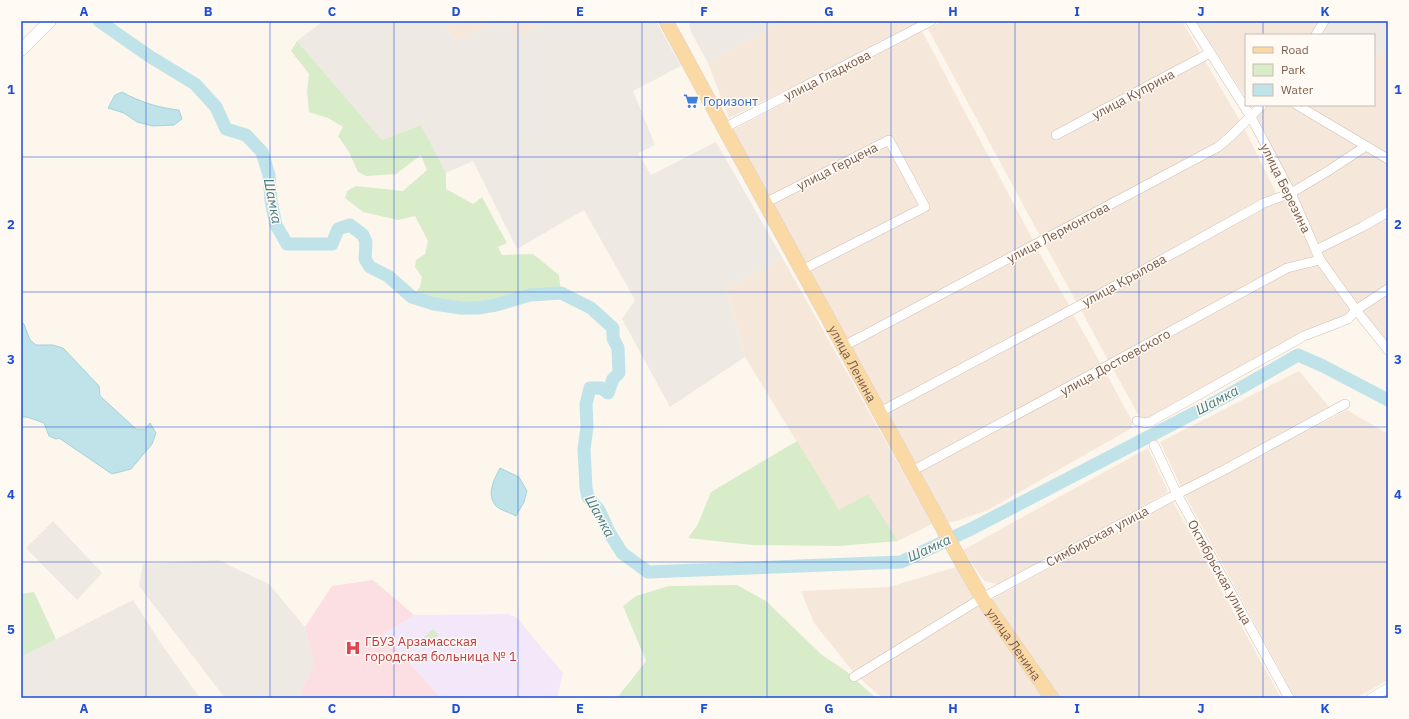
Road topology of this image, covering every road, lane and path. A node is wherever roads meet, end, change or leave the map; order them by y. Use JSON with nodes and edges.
{"nodes":[{"id":1,"x":50,"y":21,"type":"edge"},
{"id":2,"x":666,"y":21,"type":"edge"},
{"id":3,"x":931,"y":21,"type":"edge"},
{"id":4,"x":1190,"y":21,"type":"edge"},
{"id":5,"x":1324,"y":21,"type":"edge"},
{"id":6,"x":1317,"y":34,"type":"edge"},
{"id":7,"x":21,"y":50,"type":"edge"},
{"id":8,"x":1210,"y":52,"type":"junction"},
{"id":9,"x":1261,"y":106,"type":"edge"},
{"id":10,"x":1300,"y":106,"type":"edge"},
{"id":11,"x":1251,"y":117,"type":"junction"},
{"id":12,"x":724,"y":128,"type":"junction"},
{"id":13,"x":1056,"y":135,"type":"dead end"},
{"id":14,"x":1366,"y":146,"type":"junction"},
{"id":15,"x":1388,"y":159,"type":"edge"},
{"id":16,"x":1291,"y":193,"type":"junction"},
{"id":17,"x":765,"y":203,"type":"junction"},
{"id":18,"x":1388,"y":212,"type":"edge"},
{"id":19,"x":1316,"y":250,"type":"junction"},
{"id":20,"x":1320,"y":260,"type":"junction"},
{"id":21,"x":802,"y":270,"type":"junction"},
{"id":22,"x":1388,"y":289,"type":"edge"},
{"id":23,"x":1356,"y":310,"type":"junction"},
{"id":24,"x":844,"y":346,"type":"junction"},
{"id":25,"x":1388,"y":350,"type":"edge"},
{"id":26,"x":1345,"y":404,"type":"dead end"},
{"id":27,"x":880,"y":412,"type":"junction"},
{"id":28,"x":1143,"y":424,"type":"dead end"},
{"id":29,"x":1154,"y":445,"type":"dead end"},
{"id":30,"x":912,"y":471,"type":"junction"},
{"id":31,"x":1177,"y":494,"type":"junction"},
{"id":32,"x":982,"y":598,"type":"junction"},
{"id":33,"x":854,"y":677,"type":"dead end"},
{"id":34,"x":1388,"y":688,"type":"edge"},
{"id":35,"x":1052,"y":698,"type":"edge"},
{"id":36,"x":1289,"y":698,"type":"edge"},
{"id":37,"x":1371,"y":698,"type":"edge"}],
"edges":[{"from":1,"to":7,"type":"main road"},
{"from":2,"to":12,"type":"main road","name":"улица Ленина"},
{"from":3,"to":12,"type":"street","name":"улица Гладкова"},
{"from":4,"to":8,"type":"street","name":"улица Березина"},
{"from":5,"to":6,"type":"street"},
{"from":8,"to":11,"type":"street","name":"улица Березина"},
{"from":8,"to":13,"type":"street","name":"улица Куприна"},
{"from":9,"to":11,"type":"street","name":"улица Лермонтова"},
{"from":10,"to":14,"type":"street"},
{"from":11,"to":16,"type":"street","name":"улица Березина"},
{"from":11,"to":24,"type":"street","name":"улица Лермонтова"},
{"from":12,"to":17,"type":"main road","name":"улица Ленина"},
{"from":14,"to":15,"type":"street"},
{"from":14,"to":16,"type":"street","name":"улица Крылова"},
{"from":16,"to":19,"type":"street","name":"улица Березина"},
{"from":16,"to":27,"type":"street","name":"улица Крылова"},
{"from":17,"to":21,"type":"main road","name":"улица Ленина"},
{"from":17,"to":21,"type":"street","name":"улица Герцена"},
{"from":18,"to":19,"type":"street"},
{"from":19,"to":20,"type":"street","name":"улица Березина"},
{"from":20,"to":23,"type":"street","name":"улица Березина"},
{"from":20,"to":30,"type":"street","name":"улица Достоевского"},
{"from":21,"to":24,"type":"main road","name":"улица Ленина"},
{"from":22,"to":23,"type":"street"},
{"from":23,"to":25,"type":"street","name":"улица Березина"},
{"from":23,"to":28,"type":"street"},
{"from":24,"to":27,"type":"main road","name":"улица Ленина"},
{"from":26,"to":31,"type":"street","name":"Симбирская улица"},
{"from":27,"to":30,"type":"main road","name":"улица Ленина"},
{"from":29,"to":31,"type":"street","name":"Октябрьская улица"},
{"from":30,"to":32,"type":"main road","name":"улица Ленина"},
{"from":31,"to":32,"type":"street","name":"Симбирская улица"},
{"from":31,"to":36,"type":"street","name":"Октябрьская улица"},
{"from":32,"to":33,"type":"street","name":"Симбирская улица"},
{"from":32,"to":35,"type":"main road","name":"улица Ленина"},
{"from":34,"to":37,"type":"street"}]}
